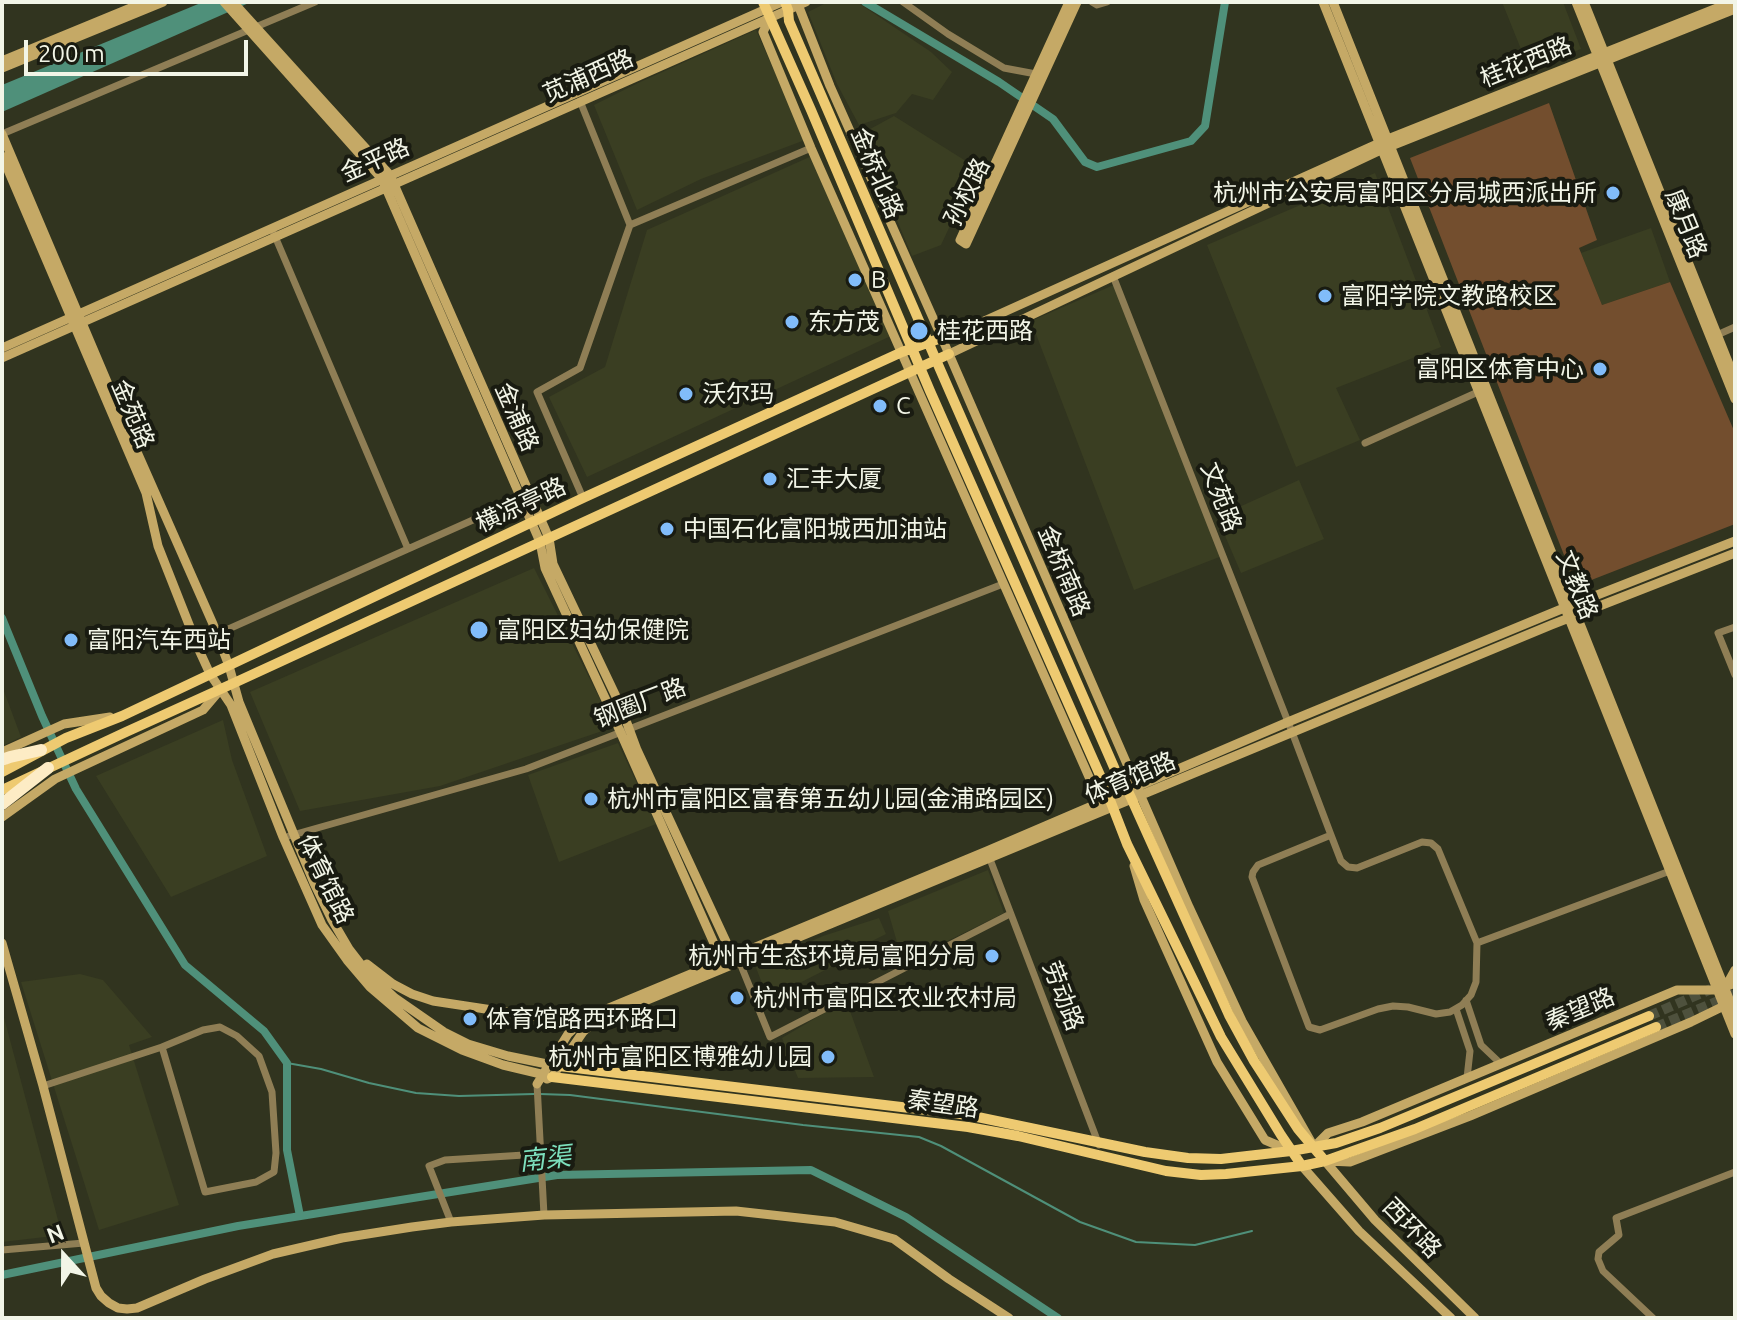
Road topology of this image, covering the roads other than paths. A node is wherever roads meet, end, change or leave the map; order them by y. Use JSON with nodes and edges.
{"nodes":[{"id":1,"x":145,"y":2,"type":"edge"},
{"id":2,"x":163,"y":2,"type":"edge"},
{"id":3,"x":224,"y":2,"type":"edge"},
{"id":4,"x":233,"y":2,"type":"edge"},
{"id":5,"x":315,"y":2,"type":"edge"},
{"id":6,"x":903,"y":2,"type":"edge"},
{"id":7,"x":1069,"y":2,"type":"edge"},
{"id":8,"x":1077,"y":2,"type":"edge"},
{"id":9,"x":1092,"y":2,"type":"edge"},
{"id":10,"x":1107,"y":2,"type":"edge"},
{"id":11,"x":1323,"y":2,"type":"edge"},
{"id":12,"x":1333,"y":2,"type":"edge"},
{"id":13,"x":1576,"y":2,"type":"edge"},
{"id":14,"x":1584,"y":2,"type":"edge"},
{"id":15,"x":793,"y":4,"type":"edge"},
{"id":16,"x":1730,"y":4,"type":"edge"},
{"id":17,"x":766,"y":10,"type":"edge"},
{"id":18,"x":238,"y":13,"type":"junction"},
{"id":19,"x":252,"y":29,"type":"junction"},
{"id":20,"x":1602,"y":58,"type":"junction"},
{"id":21,"x":2,"y":61,"type":"edge"},
{"id":22,"x":2,"y":68,"type":"edge"},
{"id":23,"x":1035,"y":81,"type":"junction"},
{"id":24,"x":830,"y":86,"type":"junction"},
{"id":25,"x":580,"y":101,"type":"junction"},
{"id":26,"x":828,"y":110,"type":"junction"},
{"id":27,"x":1024,"y":110,"type":"junction"},
{"id":28,"x":2,"y":134,"type":"edge"},
{"id":29,"x":1385,"y":145,"type":"junction"},
{"id":30,"x":811,"y":148,"type":"junction"},
{"id":31,"x":2,"y":156,"type":"edge"},
{"id":32,"x":388,"y":181,"type":"junction"},
{"id":33,"x":630,"y":225,"type":"junction"},
{"id":34,"x":274,"y":232,"type":"junction"},
{"id":35,"x":1113,"y":276,"type":"junction"},
{"id":36,"x":77,"y":321,"type":"junction"},
{"id":37,"x":1735,"y":327,"type":"edge"},
{"id":38,"x":1717,"y":335,"type":"junction"},
{"id":39,"x":941,"y":338,"type":"junction"},
{"id":40,"x":929,"y":342,"type":"junction"},
{"id":41,"x":2,"y":348,"type":"edge"},
{"id":42,"x":908,"y":350,"type":"junction"},
{"id":43,"x":949,"y":354,"type":"junction"},
{"id":44,"x":2,"y":358,"type":"edge"},
{"id":45,"x":936,"y":360,"type":"junction"},
{"id":46,"x":916,"y":370,"type":"junction"},
{"id":47,"x":1735,"y":379,"type":"edge"},
{"id":48,"x":1478,"y":392,"type":"junction"},
{"id":49,"x":1735,"y":399,"type":"edge"},
{"id":50,"x":1365,"y":443,"type":"dead end"},
{"id":51,"x":583,"y":498,"type":"junction"},
{"id":52,"x":520,"y":499,"type":"junction"},
{"id":53,"x":535,"y":520,"type":"junction"},
{"id":54,"x":544,"y":540,"type":"junction"},
{"id":55,"x":1735,"y":541,"type":"edge"},
{"id":56,"x":408,"y":549,"type":"junction"},
{"id":57,"x":1735,"y":553,"type":"edge"},
{"id":58,"x":1003,"y":584,"type":"junction"},
{"id":59,"x":1049,"y":586,"type":"junction"},
{"id":60,"x":1045,"y":609,"type":"junction"},
{"id":61,"x":1570,"y":612,"type":"junction"},
{"id":62,"x":1735,"y":627,"type":"edge"},
{"id":63,"x":224,"y":631,"type":"dead end"},
{"id":64,"x":1029,"y":640,"type":"junction"},
{"id":65,"x":1047,"y":655,"type":"junction"},
{"id":66,"x":229,"y":666,"type":"junction"},
{"id":67,"x":210,"y":674,"type":"junction"},
{"id":68,"x":1735,"y":675,"type":"edge"},
{"id":69,"x":234,"y":683,"type":"junction"},
{"id":70,"x":220,"y":690,"type":"junction"},
{"id":71,"x":122,"y":716,"type":"junction"},
{"id":72,"x":1290,"y":727,"type":"junction"},
{"id":73,"x":625,"y":730,"type":"junction"},
{"id":74,"x":41,"y":750,"type":"junction"},
{"id":75,"x":2,"y":752,"type":"edge"},
{"id":76,"x":2,"y":760,"type":"edge"},
{"id":77,"x":2,"y":772,"type":"edge"},
{"id":78,"x":52,"y":774,"type":"junction"},
{"id":79,"x":2,"y":790,"type":"edge"},
{"id":80,"x":1134,"y":793,"type":"junction"},
{"id":81,"x":1112,"y":803,"type":"junction"},
{"id":82,"x":2,"y":804,"type":"edge"},
{"id":83,"x":2,"y":817,"type":"edge"},
{"id":84,"x":1331,"y":835,"type":"junction"},
{"id":85,"x":289,"y":836,"type":"junction"},
{"id":86,"x":1127,"y":844,"type":"junction"},
{"id":87,"x":988,"y":856,"type":"junction"},
{"id":88,"x":1670,"y":871,"type":"junction"},
{"id":89,"x":1010,"y":914,"type":"junction"},
{"id":90,"x":2,"y":943,"type":"edge"},
{"id":91,"x":1477,"y":943,"type":"junction"},
{"id":92,"x":349,"y":949,"type":"junction"},
{"id":93,"x":737,"y":961,"type":"junction"},
{"id":94,"x":723,"y":965,"type":"junction"},
{"id":95,"x":1735,"y":970,"type":"edge"},
{"id":96,"x":1735,"y":983,"type":"edge"},
{"id":97,"x":1721,"y":989,"type":"junction"},
{"id":98,"x":1466,"y":1000,"type":"junction"},
{"id":99,"x":1731,"y":1003,"type":"edge"},
{"id":100,"x":1456,"y":1009,"type":"junction"},
{"id":101,"x":1735,"y":1014,"type":"edge"},
{"id":102,"x":1649,"y":1016,"type":"tunnel mouth"},
{"id":103,"x":590,"y":1020,"type":"junction"},
{"id":104,"x":1656,"y":1027,"type":"tunnel mouth"},
{"id":105,"x":1735,"y":1034,"type":"edge"},
{"id":106,"x":162,"y":1047,"type":"junction"},
{"id":107,"x":1501,"y":1064,"type":"junction"},
{"id":108,"x":554,"y":1065,"type":"junction"},
{"id":109,"x":1467,"y":1078,"type":"junction"},
{"id":110,"x":542,"y":1081,"type":"junction"},
{"id":111,"x":43,"y":1086,"type":"junction"},
{"id":112,"x":1097,"y":1142,"type":"junction"},
{"id":113,"x":1314,"y":1147,"type":"junction"},
{"id":114,"x":1291,"y":1151,"type":"junction"},
{"id":115,"x":1102,"y":1155,"type":"junction"},
{"id":116,"x":540,"y":1159,"type":"junction"},
{"id":117,"x":1325,"y":1161,"type":"junction"},
{"id":118,"x":1302,"y":1166,"type":"junction"},
{"id":119,"x":1735,"y":1172,"type":"edge"},
{"id":120,"x":544,"y":1215,"type":"junction"},
{"id":121,"x":451,"y":1222,"type":"junction"},
{"id":122,"x":84,"y":1243,"type":"junction"},
{"id":123,"x":2,"y":1250,"type":"edge"},
{"id":124,"x":1009,"y":1318,"type":"edge"},
{"id":125,"x":1451,"y":1318,"type":"edge"},
{"id":126,"x":1475,"y":1318,"type":"edge"},
{"id":127,"x":1653,"y":1318,"type":"edge"}],
"edges":[{"from":1,"to":21,"type":"street"},
{"from":2,"to":22,"type":"street"},
{"from":3,"to":18,"type":"street"},
{"from":4,"to":18,"type":"street"},
{"from":5,"to":19,"type":"street"},
{"from":6,"to":23,"type":"street"},
{"from":7,"to":23,"type":"street","name":"孙权路"},
{"from":8,"to":23,"type":"street","name":"孙权路"},
{"from":9,"to":10,"type":"street"},
{"from":11,"to":29,"type":"street"},
{"from":12,"to":29,"type":"street"},
{"from":13,"to":20,"type":"street"},
{"from":14,"to":20,"type":"street"},
{"from":15,"to":17,"type":"street","name":"苋浦西路"},
{"from":15,"to":24,"type":"street","name":"金桥南路"},
{"from":15,"to":26,"type":"main road","name":"金桥北路"},
{"from":16,"to":20,"type":"street","name":"桂花西路"},
{"from":17,"to":25,"type":"street","name":"苋浦西路"},
{"from":17,"to":30,"type":"street","name":"金桥北路"},
{"from":17,"to":32,"type":"street","name":"金平路"},
{"from":17,"to":42,"type":"main road","name":"金桥北路"},
{"from":18,"to":19,"type":"street","name":"金浦路"},
{"from":19,"to":28,"type":"street"},
{"from":19,"to":32,"type":"street","name":"金浦路"},
{"from":20,"to":29,"type":"street","name":"桂花西路"},
{"from":20,"to":38,"type":"street","name":"康月路"},
{"from":20,"to":49,"type":"street","name":"康月路"},
{"from":23,"to":27,"type":"street","name":"孙权路"},
{"from":24,"to":26,"type":"street"},
{"from":24,"to":39,"type":"street","name":"金桥南路"},
{"from":25,"to":32,"type":"street","name":"苋浦西路"},
{"from":25,"to":33,"type":"street"},
{"from":26,"to":40,"type":"main road","name":"金桥北路"},
{"from":27,"to":27,"type":"street","name":"孙权路"},
{"from":28,"to":36,"type":"street"},
{"from":29,"to":35,"type":"street","name":"桂花西路"},
{"from":29,"to":39,"type":"street","name":"桂花西路"},
{"from":29,"to":48,"type":"street","name":"文教路"},
{"from":29,"to":61,"type":"street","name":"文教路"},
{"from":30,"to":33,"type":"street"},
{"from":30,"to":42,"type":"street","name":"金桥北路"},
{"from":31,"to":36,"type":"street","name":"金苑路"},
{"from":32,"to":34,"type":"street","name":"金平路"},
{"from":32,"to":52,"type":"street","name":"金浦路"},
{"from":32,"to":53,"type":"street","name":"金浦路"},
{"from":33,"to":51,"type":"street"},
{"from":34,"to":36,"type":"street","name":"金平路"},
{"from":34,"to":56,"type":"street"},
{"from":35,"to":43,"type":"street","name":"桂花西路"},
{"from":35,"to":72,"type":"street","name":"文苑路"},
{"from":36,"to":41,"type":"street","name":"金平路"},
{"from":36,"to":44,"type":"street","name":"金平路"},
{"from":36,"to":66,"type":"street","name":"体育馆路"},
{"from":36,"to":67,"type":"street","name":"金苑路"},
{"from":37,"to":38,"type":"street"},
{"from":38,"to":47,"type":"street","name":"康月路"},
{"from":39,"to":40,"type":"main road","name":"横凉亭路"},
{"from":39,"to":43,"type":"street","name":"金桥南路"},
{"from":40,"to":42,"type":"main road","name":"横凉亭路"},
{"from":40,"to":45,"type":"main road","name":"金桥北路"},
{"from":42,"to":46,"type":"main road","name":"金桥北路"},
{"from":42,"to":51,"type":"main road","name":"横凉亭路"},
{"from":43,"to":45,"type":"main road","name":"横凉亭路"},
{"from":43,"to":59,"type":"street","name":"金桥南路"},
{"from":45,"to":46,"type":"main road","name":"横凉亭路"},
{"from":45,"to":60,"type":"main road","name":"金桥南路"},
{"from":46,"to":54,"type":"main road","name":"横凉亭路"},
{"from":46,"to":58,"type":"street","name":"金桥南路"},
{"from":46,"to":65,"type":"main road","name":"金桥南路"},
{"from":48,"to":50,"type":"street"},
{"from":48,"to":61,"type":"street","name":"文教路"},
{"from":51,"to":53,"type":"main road","name":"横凉亭路"},
{"from":52,"to":53,"type":"street","name":"金浦路"},
{"from":52,"to":56,"type":"street"},
{"from":53,"to":54,"type":"street","name":"金浦路"},
{"from":53,"to":66,"type":"main road","name":"横凉亭路"},
{"from":54,"to":69,"type":"main road","name":"横凉亭路"},
{"from":54,"to":73,"type":"street","name":"金浦路"},
{"from":55,"to":61,"type":"street","name":"体育馆路"},
{"from":56,"to":63,"type":"street"},
{"from":57,"to":61,"type":"street","name":"体育馆路"},
{"from":58,"to":64,"type":"street","name":"金桥南路"},
{"from":58,"to":73,"type":"street","name":"钢圈厂路"},
{"from":59,"to":60,"type":"street"},
{"from":59,"to":80,"type":"street","name":"金桥南路"},
{"from":60,"to":80,"type":"main road","name":"金桥南路"},
{"from":61,"to":72,"type":"street","name":"体育馆路"},
{"from":61,"to":88,"type":"street","name":"文教路"},
{"from":61,"to":97,"type":"street","name":"文教路"},
{"from":62,"to":68,"type":"street"},
{"from":64,"to":65,"type":"main road"},
{"from":64,"to":81,"type":"street","name":"金桥南路"},
{"from":65,"to":81,"type":"main road","name":"金桥南路"},
{"from":66,"to":67,"type":"main road","name":"横凉亭路"},
{"from":66,"to":69,"type":"street","name":"体育馆路"},
{"from":67,"to":70,"type":"street","name":"金苑路"},
{"from":67,"to":71,"type":"main road","name":"横凉亭路"},
{"from":69,"to":70,"type":"main road","name":"横凉亭路"},
{"from":69,"to":85,"type":"street","name":"体育馆路"},
{"from":70,"to":78,"type":"main road","name":"横凉亭路"},
{"from":70,"to":78,"type":"street","name":"横凉亭路"},
{"from":70,"to":85,"type":"street","name":"体育馆路"},
{"from":71,"to":74,"type":"main road","name":"横凉亭路"},
{"from":71,"to":75,"type":"street","name":"横凉亭路"},
{"from":72,"to":80,"type":"street","name":"体育馆路"},
{"from":72,"to":84,"type":"street","name":"文苑路"},
{"from":73,"to":85,"type":"street","name":"钢圈厂路"},
{"from":73,"to":93,"type":"street","name":"金浦路"},
{"from":73,"to":94,"type":"street","name":"金浦路"},
{"from":74,"to":76,"type":"highway"},
{"from":74,"to":77,"type":"main road","name":"横凉亭路"},
{"from":78,"to":79,"type":"main road","name":"横凉亭路"},
{"from":78,"to":82,"type":"highway"},
{"from":78,"to":83,"type":"street","name":"横凉亭路"},
{"from":80,"to":81,"type":"street","name":"体育馆路"},
{"from":80,"to":113,"type":"main road","name":"金桥南路"},
{"from":81,"to":86,"type":"main road","name":"金桥南路"},
{"from":81,"to":87,"type":"street","name":"体育馆路"},
{"from":84,"to":91,"type":"street","name":"文苑路"},
{"from":84,"to":100,"type":"street"},
{"from":85,"to":92,"type":"street","name":"体育馆路"},
{"from":85,"to":110,"type":"street","name":"体育馆路"},
{"from":86,"to":114,"type":"main road","name":"金桥南路"},
{"from":86,"to":114,"type":"street","name":"金桥南路"},
{"from":87,"to":89,"type":"street","name":"劳动路"},
{"from":87,"to":93,"type":"street","name":"体育馆路"},
{"from":88,"to":91,"type":"street"},
{"from":88,"to":97,"type":"street","name":"文教路"},
{"from":89,"to":93,"type":"street"},
{"from":89,"to":112,"type":"street","name":"劳动路"},
{"from":90,"to":111,"type":"street"},
{"from":91,"to":98,"type":"street"},
{"from":92,"to":103,"type":"street","name":"体育馆路"},
{"from":92,"to":108,"type":"street","name":"体育馆路"},
{"from":93,"to":94,"type":"street","name":"体育馆路"},
{"from":94,"to":103,"type":"street","name":"体育馆路"},
{"from":95,"to":97,"type":"street"},
{"from":96,"to":97,"type":"street","name":"秦望路"},
{"from":97,"to":99,"type":"street","name":"文教路"},
{"from":97,"to":107,"type":"street","name":"秦望路"},
{"from":98,"to":100,"type":"street"},
{"from":98,"to":107,"type":"street"},
{"from":99,"to":101,"type":"street","name":"文教路"},
{"from":99,"to":105,"type":"street","name":"文教路"},
{"from":99,"to":117,"type":"street","name":"秦望路"},
{"from":100,"to":109,"type":"street"},
{"from":102,"to":113,"type":"main road","name":"秦望路"},
{"from":103,"to":108,"type":"street","name":"体育馆路"},
{"from":104,"to":117,"type":"main road","name":"秦望路"},
{"from":106,"to":106,"type":"street"},
{"from":106,"to":111,"type":"street"},
{"from":107,"to":109,"type":"street","name":"秦望路"},
{"from":108,"to":110,"type":"street","name":"体育馆路"},
{"from":108,"to":112,"type":"main road","name":"秦望路"},
{"from":109,"to":113,"type":"street","name":"秦望路"},
{"from":110,"to":115,"type":"main road","name":"秦望路"},
{"from":110,"to":116,"type":"street"},
{"from":111,"to":122,"type":"street"},
{"from":112,"to":114,"type":"main road","name":"秦望路"},
{"from":112,"to":115,"type":"street","name":"劳动路"},
{"from":113,"to":114,"type":"main road","name":"秦望路"},
{"from":113,"to":117,"type":"main road","name":"金桥南路"},
{"from":114,"to":118,"type":"main road","name":"金桥南路"},
{"from":115,"to":118,"type":"main road","name":"秦望路"},
{"from":116,"to":120,"type":"street"},
{"from":116,"to":121,"type":"street"},
{"from":117,"to":118,"type":"main road","name":"秦望路"},
{"from":117,"to":126,"type":"street","name":"西环路"},
{"from":118,"to":125,"type":"street","name":"西环路"},
{"from":119,"to":127,"type":"street"},
{"from":120,"to":121,"type":"street"},
{"from":120,"to":124,"type":"street"},
{"from":121,"to":122,"type":"street"},
{"from":122,"to":123,"type":"street"}]}
